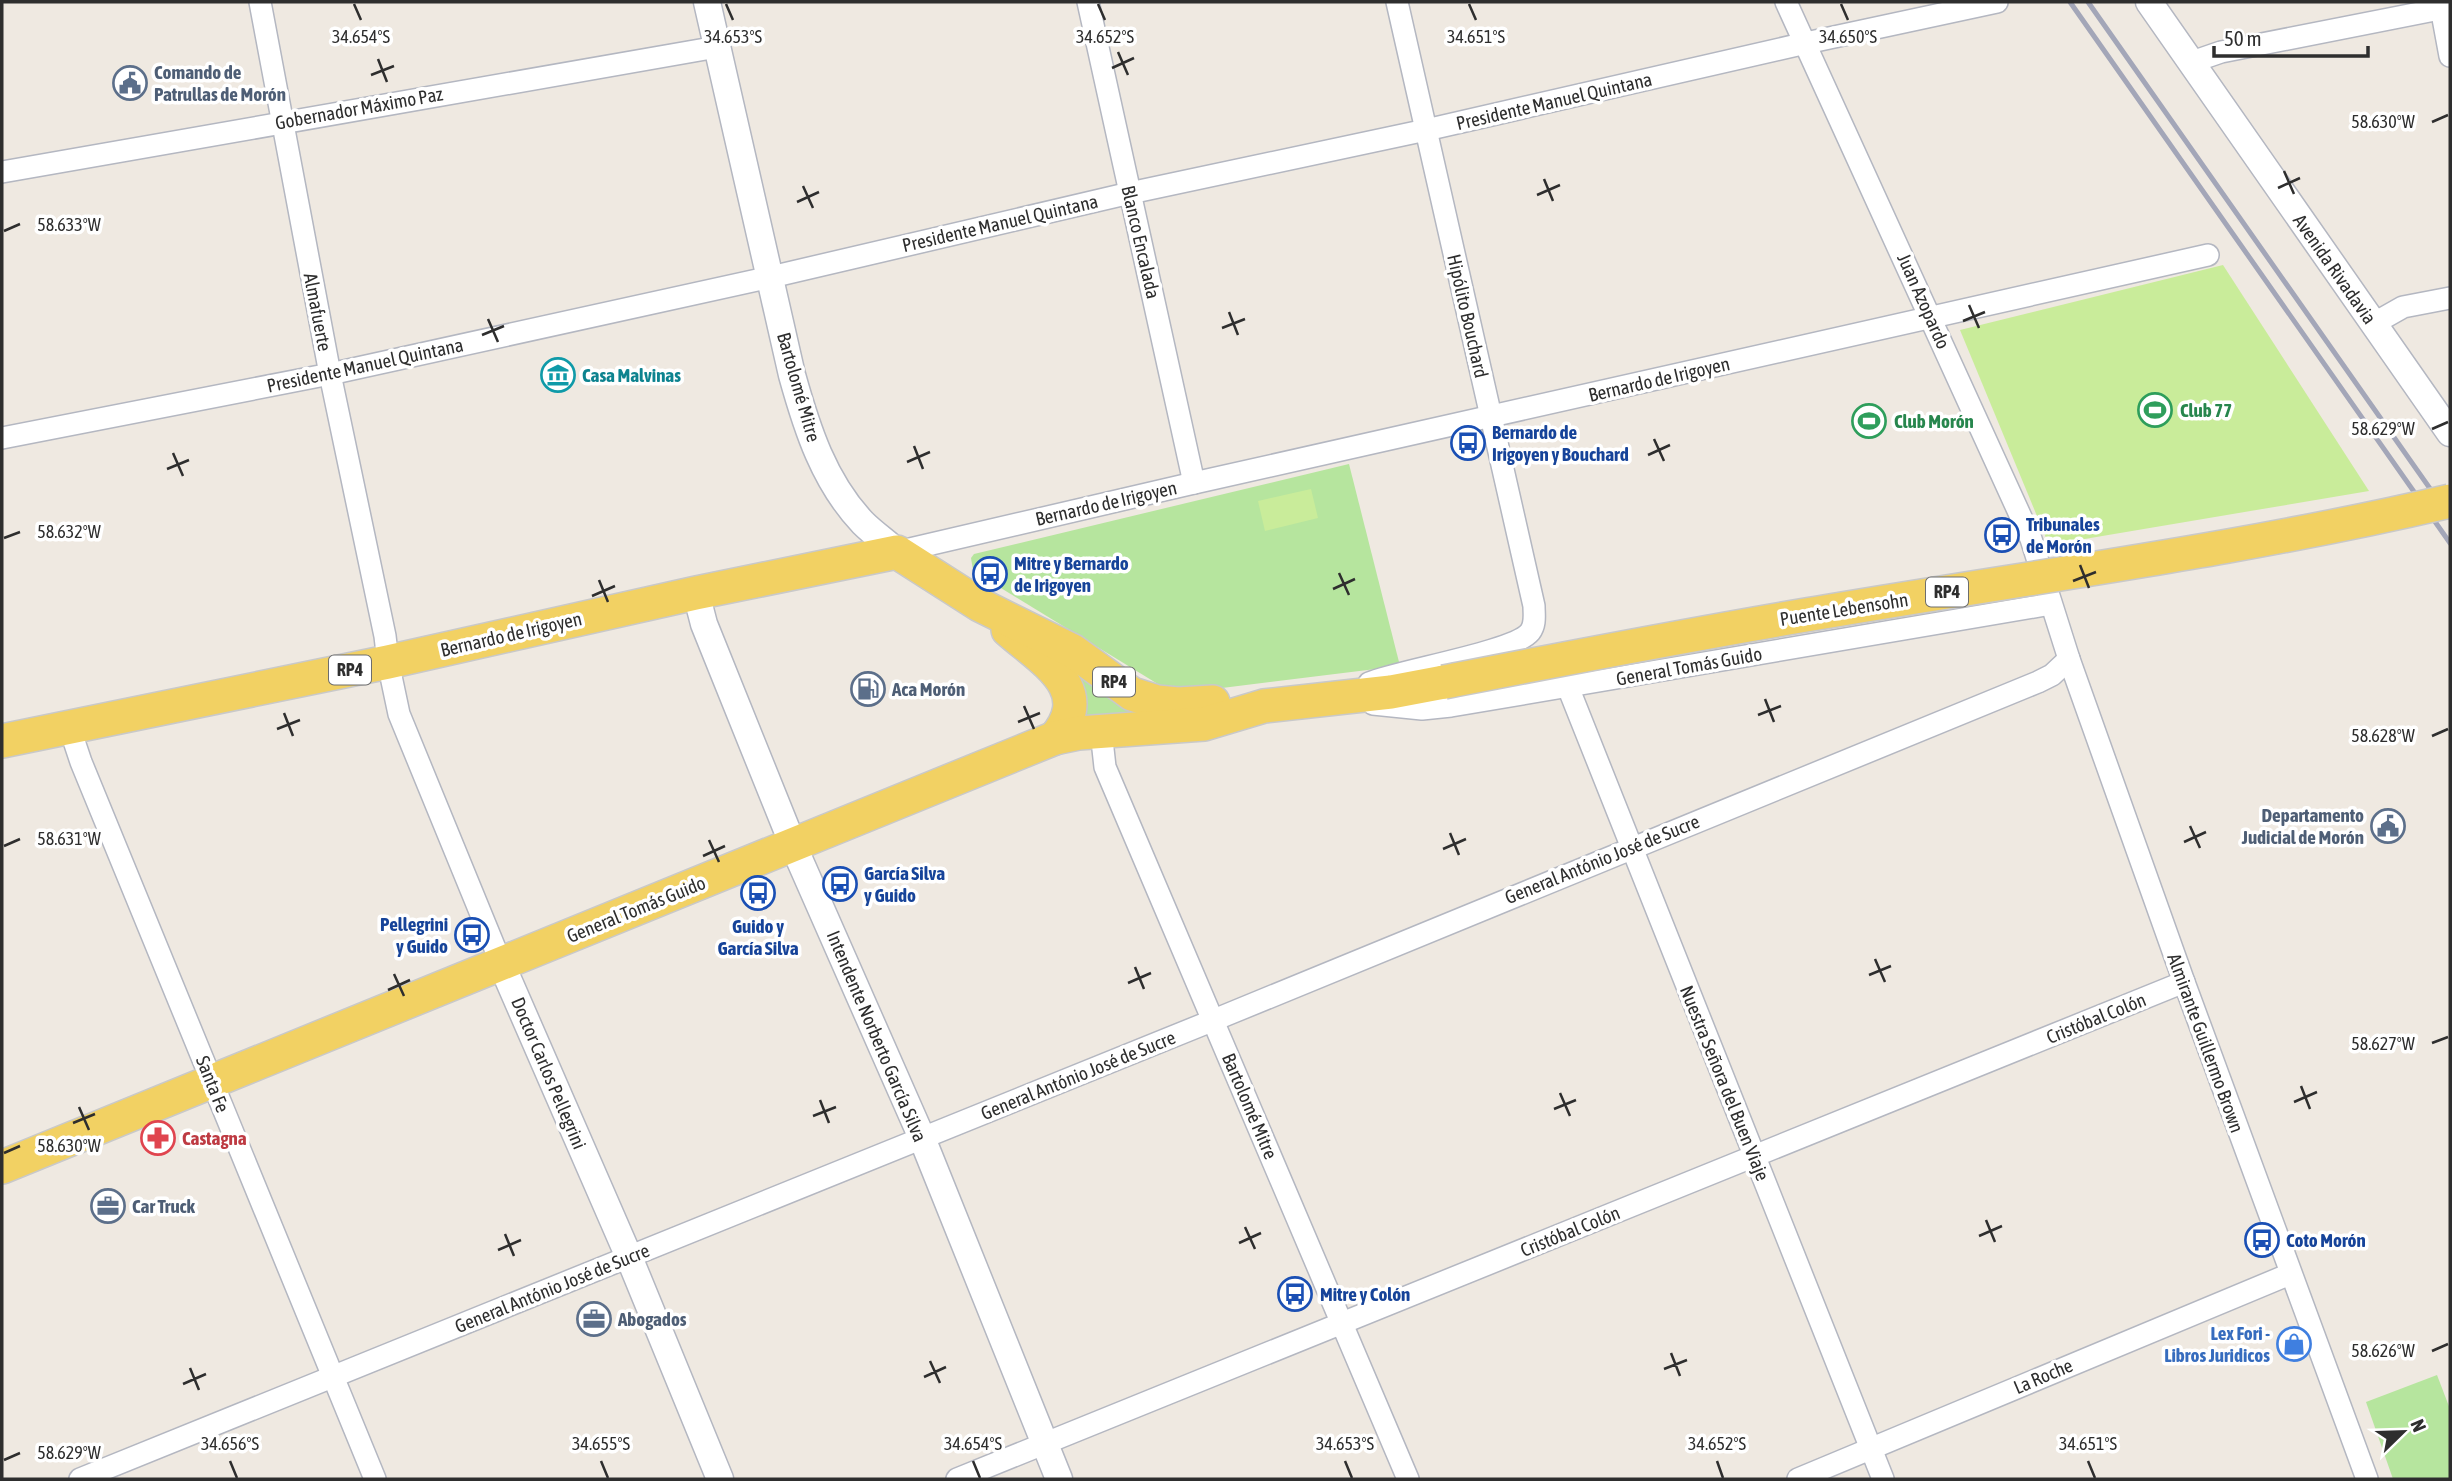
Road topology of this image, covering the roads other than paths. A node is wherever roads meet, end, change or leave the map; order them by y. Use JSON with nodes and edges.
{"nodes":[{"id":1,"x":260,"y":2,"type":"edge"},
{"id":2,"x":707,"y":2,"type":"edge"},
{"id":3,"x":1088,"y":2,"type":"edge"},
{"id":4,"x":1397,"y":2,"type":"edge"},
{"id":5,"x":1786,"y":2,"type":"edge"},
{"id":6,"x":1997,"y":2,"type":"edge"},
{"id":7,"x":2154,"y":5,"type":"edge"},
{"id":8,"x":2444,"y":6,"type":"edge"},
{"id":9,"x":1806,"y":43,"type":"junction"},
{"id":10,"x":717,"y":47,"type":"junction"},
{"id":11,"x":2450,"y":56,"type":"edge"},
{"id":12,"x":2192,"y":62,"type":"junction"},
{"id":13,"x":282,"y":121,"type":"junction"},
{"id":14,"x":1426,"y":130,"type":"junction"},
{"id":15,"x":2,"y":172,"type":"edge"},
{"id":16,"x":1130,"y":193,"type":"junction"},
{"id":17,"x":2208,"y":255,"type":"dead end"},
{"id":18,"x":771,"y":277,"type":"junction"},
{"id":19,"x":2450,"y":298,"type":"edge"},
{"id":20,"x":1931,"y":317,"type":"junction"},
{"id":21,"x":2373,"y":324,"type":"junction"},
{"id":22,"x":330,"y":374,"type":"junction"},
{"id":23,"x":1492,"y":417,"type":"junction"},
{"id":24,"x":2450,"y":433,"type":"edge"},
{"id":25,"x":2,"y":438,"type":"edge"},
{"id":26,"x":1194,"y":483,"type":"junction"},
{"id":27,"x":2450,"y":501,"type":"edge"},
{"id":28,"x":897,"y":552,"type":"junction"},
{"id":29,"x":696,"y":593,"type":"junction"},
{"id":30,"x":2051,"y":604,"type":"junction"},
{"id":31,"x":980,"y":605,"type":"junction"},
{"id":32,"x":1531,"y":631,"type":"joint"},
{"id":33,"x":2069,"y":659,"type":"junction"},
{"id":34,"x":387,"y":662,"type":"junction"},
{"id":35,"x":1444,"y":682,"type":"joint"},
{"id":36,"x":1568,"y":687,"type":"junction"},
{"id":37,"x":1325,"y":700,"type":"junction"},
{"id":38,"x":1264,"y":706,"type":"junction"},
{"id":39,"x":69,"y":726,"type":"junction"},
{"id":40,"x":1101,"y":731,"type":"junction"},
{"id":41,"x":1055,"y":738,"type":"junction"},
{"id":42,"x":2,"y":741,"type":"edge"},
{"id":43,"x":793,"y":845,"type":"junction"},
{"id":44,"x":1630,"y":848,"type":"junction"},
{"id":45,"x":501,"y":963,"type":"junction"},
{"id":46,"x":2184,"y":982,"type":"junction"},
{"id":47,"x":1214,"y":1020,"type":"junction"},
{"id":48,"x":212,"y":1083,"type":"junction"},
{"id":49,"x":922,"y":1138,"type":"junction"},
{"id":50,"x":1755,"y":1156,"type":"junction"},
{"id":51,"x":2,"y":1167,"type":"edge"},
{"id":52,"x":629,"y":1257,"type":"junction"},
{"id":53,"x":2290,"y":1275,"type":"junction"},
{"id":54,"x":1341,"y":1322,"type":"junction"},
{"id":55,"x":333,"y":1377,"type":"junction"},
{"id":56,"x":1045,"y":1444,"type":"junction"},
{"id":57,"x":1871,"y":1450,"type":"junction"},
{"id":58,"x":80,"y":1479,"type":"edge"},
{"id":59,"x":375,"y":1479,"type":"edge"},
{"id":60,"x":720,"y":1479,"type":"edge"},
{"id":61,"x":957,"y":1479,"type":"edge"},
{"id":62,"x":1059,"y":1479,"type":"edge"},
{"id":63,"x":1408,"y":1479,"type":"edge"},
{"id":64,"x":1798,"y":1479,"type":"edge"},
{"id":65,"x":1883,"y":1479,"type":"edge"},
{"id":66,"x":2367,"y":1479,"type":"edge"}],
"edges":[{"from":1,"to":13,"type":"street","name":"Almafuerte"},
{"from":2,"to":10,"type":"street","name":"Bartolomé Mitre"},
{"from":3,"to":16,"type":"street","name":"Blanco Encalada"},
{"from":4,"to":14,"type":"street","name":"Hipólito Bouchard"},
{"from":5,"to":9,"type":"street","name":"Juan Azopardo"},
{"from":6,"to":9,"type":"street","name":"Presidente Manuel Quintana"},
{"from":7,"to":12,"type":"street","name":"Avenida Rivadavia"},
{"from":8,"to":11,"type":"street"},
{"from":8,"to":12,"type":"street"},
{"from":9,"to":14,"type":"street","name":"Presidente Manuel Quintana"},
{"from":9,"to":20,"type":"street","name":"Juan Azopardo"},
{"from":10,"to":13,"type":"street","name":"Gobernador Máximo Paz"},
{"from":10,"to":18,"type":"street","name":"Bartolomé Mitre"},
{"from":12,"to":21,"type":"street","name":"Avenida Rivadavia"},
{"from":13,"to":15,"type":"street","name":"Gobernador Máximo Paz"},
{"from":13,"to":22,"type":"street","name":"Almafuerte"},
{"from":14,"to":16,"type":"street","name":"Presidente Manuel Quintana"},
{"from":14,"to":23,"type":"street","name":"Hipólito Bouchard"},
{"from":16,"to":18,"type":"street","name":"Presidente Manuel Quintana"},
{"from":16,"to":26,"type":"street","name":"Blanco Encalada"},
{"from":17,"to":20,"type":"street","name":"Bernardo de Irigoyen"},
{"from":18,"to":22,"type":"street","name":"Presidente Manuel Quintana"},
{"from":18,"to":28,"type":"street","name":"Bartolomé Mitre"},
{"from":19,"to":21,"type":"street"},
{"from":20,"to":23,"type":"street","name":"Bernardo de Irigoyen"},
{"from":20,"to":30,"type":"street","name":"Juan Azopardo"},
{"from":21,"to":24,"type":"street","name":"Avenida Rivadavia"},
{"from":22,"to":25,"type":"street","name":"Presidente Manuel Quintana"},
{"from":22,"to":34,"type":"street","name":"Almafuerte"},
{"from":23,"to":26,"type":"street","name":"Bernardo de Irigoyen"},
{"from":23,"to":32,"type":"street","name":"Hipólito Bouchard"},
{"from":26,"to":28,"type":"street","name":"Bernardo de Irigoyen"},
{"from":27,"to":35,"type":"main road","name":"Puente Lebensohn","number":"RP4","bridge":true},
{"from":28,"to":29,"type":"main road","name":"Bernardo de Irigoyen","number":"RP4"},
{"from":28,"to":31,"type":"main road","name":"Bartolomé Mitre","number":"RP4"},
{"from":29,"to":34,"type":"main road","name":"Bernardo de Irigoyen","number":"RP4"},
{"from":29,"to":43,"type":"street","name":"Intendente Norberto García Silva"},
{"from":30,"to":33,"type":"street","name":"Almirante Guillermo Brown"},
{"from":30,"to":36,"type":"street","name":"General Tomás Guido"},
{"from":31,"to":38,"type":"main road","name":"Bartolomé Mitre","number":"RP4"},
{"from":31,"to":41,"type":"main road"},
{"from":32,"to":37,"type":"street","name":"General Tomás Guido"},
{"from":33,"to":44,"type":"street","name":"General António José de Sucre"},
{"from":33,"to":46,"type":"street","name":"Almirante Guillermo Brown"},
{"from":34,"to":39,"type":"main road","name":"Bernardo de Irigoyen","number":"RP4"},
{"from":34,"to":45,"type":"street","name":"Doctor Carlos Pellegrini"},
{"from":35,"to":37,"type":"main road","name":"General Tomás Guido","number":"RP4"},
{"from":36,"to":37,"type":"street","name":"General Tomás Guido"},
{"from":36,"to":44,"type":"street","name":"Nuestra Señora del Buen Viaje"},
{"from":37,"to":38,"type":"main road","name":"General Tomás Guido","number":"RP4"},
{"from":38,"to":40,"type":"main road","name":"General Tomás Guido","number":"RP4"},
{"from":39,"to":42,"type":"main road","name":"Bernardo de Irigoyen","number":"RP4"},
{"from":39,"to":48,"type":"street","name":"Santa Fe"},
{"from":40,"to":41,"type":"main road","name":"General Tomás Guido","number":"RP4"},
{"from":40,"to":47,"type":"street","name":"Bartolomé Mitre"},
{"from":41,"to":43,"type":"main road","name":"General Tomás Guido","number":"RP4"},
{"from":43,"to":45,"type":"main road","name":"General Tomás Guido","number":"RP4"},
{"from":43,"to":49,"type":"street","name":"Intendente Norberto García Silva"},
{"from":44,"to":47,"type":"street","name":"General António José de Sucre"},
{"from":44,"to":50,"type":"street","name":"Nuestra Señora del Buen Viaje"},
{"from":45,"to":48,"type":"main road","name":"General Tomás Guido","number":"RP4"},
{"from":45,"to":52,"type":"street","name":"Doctor Carlos Pellegrini"},
{"from":46,"to":50,"type":"street","name":"Cristóbal Colón"},
{"from":46,"to":53,"type":"street","name":"Almirante Guillermo Brown"},
{"from":47,"to":49,"type":"street","name":"General António José de Sucre"},
{"from":47,"to":54,"type":"street","name":"Bartolomé Mitre"},
{"from":48,"to":51,"type":"main road","name":"General Tomás Guido","number":"RP4"},
{"from":48,"to":55,"type":"street","name":"Santa Fe"},
{"from":49,"to":52,"type":"street","name":"General António José de Sucre"},
{"from":49,"to":56,"type":"street","name":"Intendente Norberto García Silva"},
{"from":50,"to":54,"type":"street","name":"Cristóbal Colón"},
{"from":50,"to":57,"type":"street","name":"Nuestra Señora del Buen Viaje"},
{"from":52,"to":55,"type":"street","name":"General António José de Sucre"},
{"from":52,"to":60,"type":"street","name":"Doctor Carlos Pellegrini"},
{"from":53,"to":57,"type":"street","name":"La Roche"},
{"from":53,"to":66,"type":"street","name":"Almirante Guillermo Brown"},
{"from":54,"to":56,"type":"street","name":"Cristóbal Colón"},
{"from":54,"to":63,"type":"street","name":"Bartolomé Mitre"},
{"from":55,"to":58,"type":"street","name":"General António José de Sucre"},
{"from":55,"to":59,"type":"street","name":"Santa Fe"},
{"from":56,"to":61,"type":"street","name":"Cristóbal Colón"},
{"from":56,"to":62,"type":"street","name":"Intendente Norberto García Silva"},
{"from":57,"to":64,"type":"street","name":"La Roche"},
{"from":57,"to":65,"type":"street","name":"Nuestra Señora del Buen Viaje"}]}
